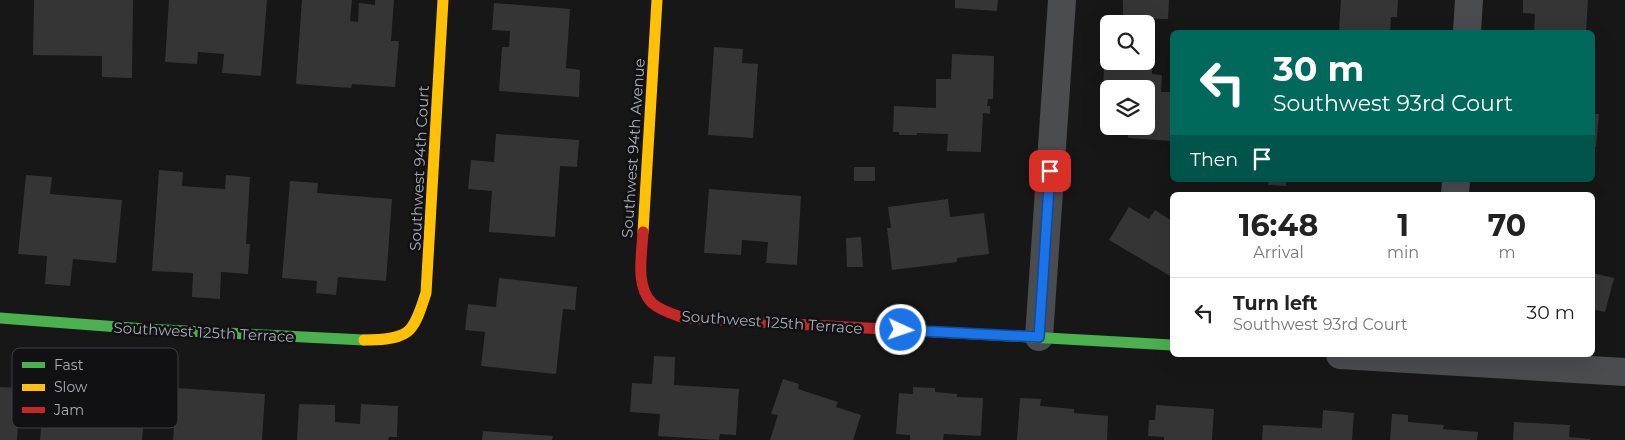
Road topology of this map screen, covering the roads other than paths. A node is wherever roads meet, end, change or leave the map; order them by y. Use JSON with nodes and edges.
{"nodes":[{"id":1,"x":442,"y":0,"type":"edge"},
{"id":2,"x":657,"y":0,"type":"edge"},
{"id":3,"x":1062,"y":0,"type":"edge"},
{"id":4,"x":1468,"y":0,"type":"edge"},
{"id":5,"x":1467,"y":30,"type":"edge"},
{"id":6,"x":647,"y":298,"type":"joint"},
{"id":7,"x":0,"y":318,"type":"edge"},
{"id":8,"x":407,"y":332,"type":"joint"},
{"id":9,"x":1039,"y":337,"type":"junction"},
{"id":10,"x":1170,"y":345,"type":"edge"},
{"id":11,"x":1408,"y":357,"type":"edge"},
{"id":12,"x":1442,"y":358,"type":"edge"},
{"id":13,"x":1625,"y":372,"type":"edge"}],
"edges":[{"from":1,"to":8,"type":"street","name":"Southwest 94th Court"},
{"from":2,"to":6,"type":"street","name":"Southwest 94th Avenue"},
{"from":3,"to":9,"type":"street"},
{"from":4,"to":5,"type":"street"},
{"from":6,"to":9,"type":"street","name":"Southwest 125th Terrace"},
{"from":7,"to":8,"type":"street","name":"Southwest 125th Terrace"},
{"from":9,"to":10,"type":"street","name":"Southwest 125th Terrace"},
{"from":11,"to":12,"type":"street"},
{"from":12,"to":13,"type":"street"}]}
